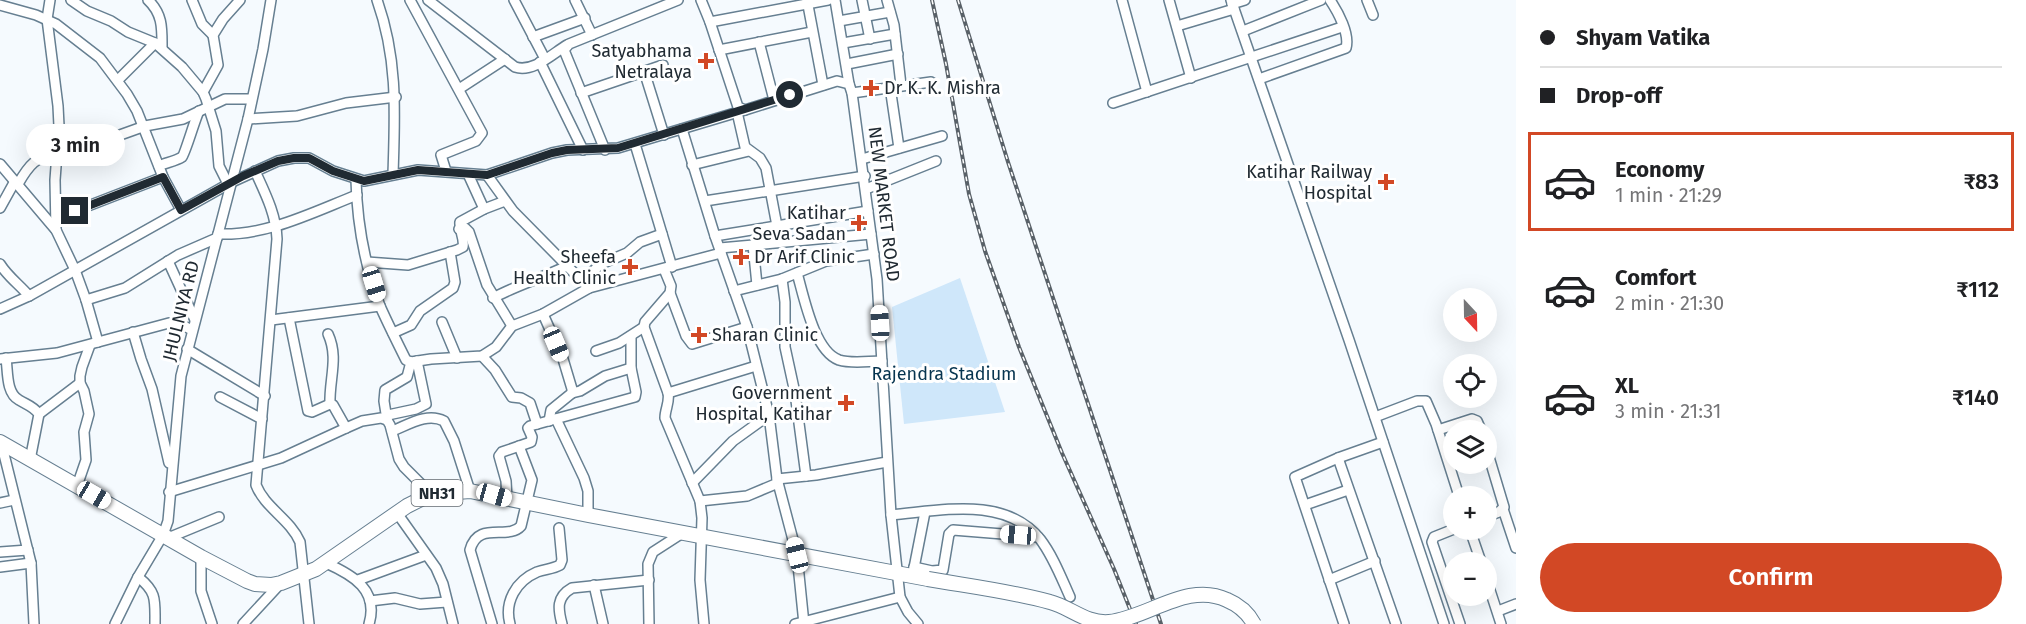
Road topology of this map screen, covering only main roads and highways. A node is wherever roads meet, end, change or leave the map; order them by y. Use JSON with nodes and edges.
{"nodes":[{"id":1,"x":0,"y":442,"type":"edge"},
{"id":2,"x":1254,"y":624,"type":"edge"}],
"edges":[{"from":1,"to":2,"type":"highway","number":"NH31","bridge":true}]}
